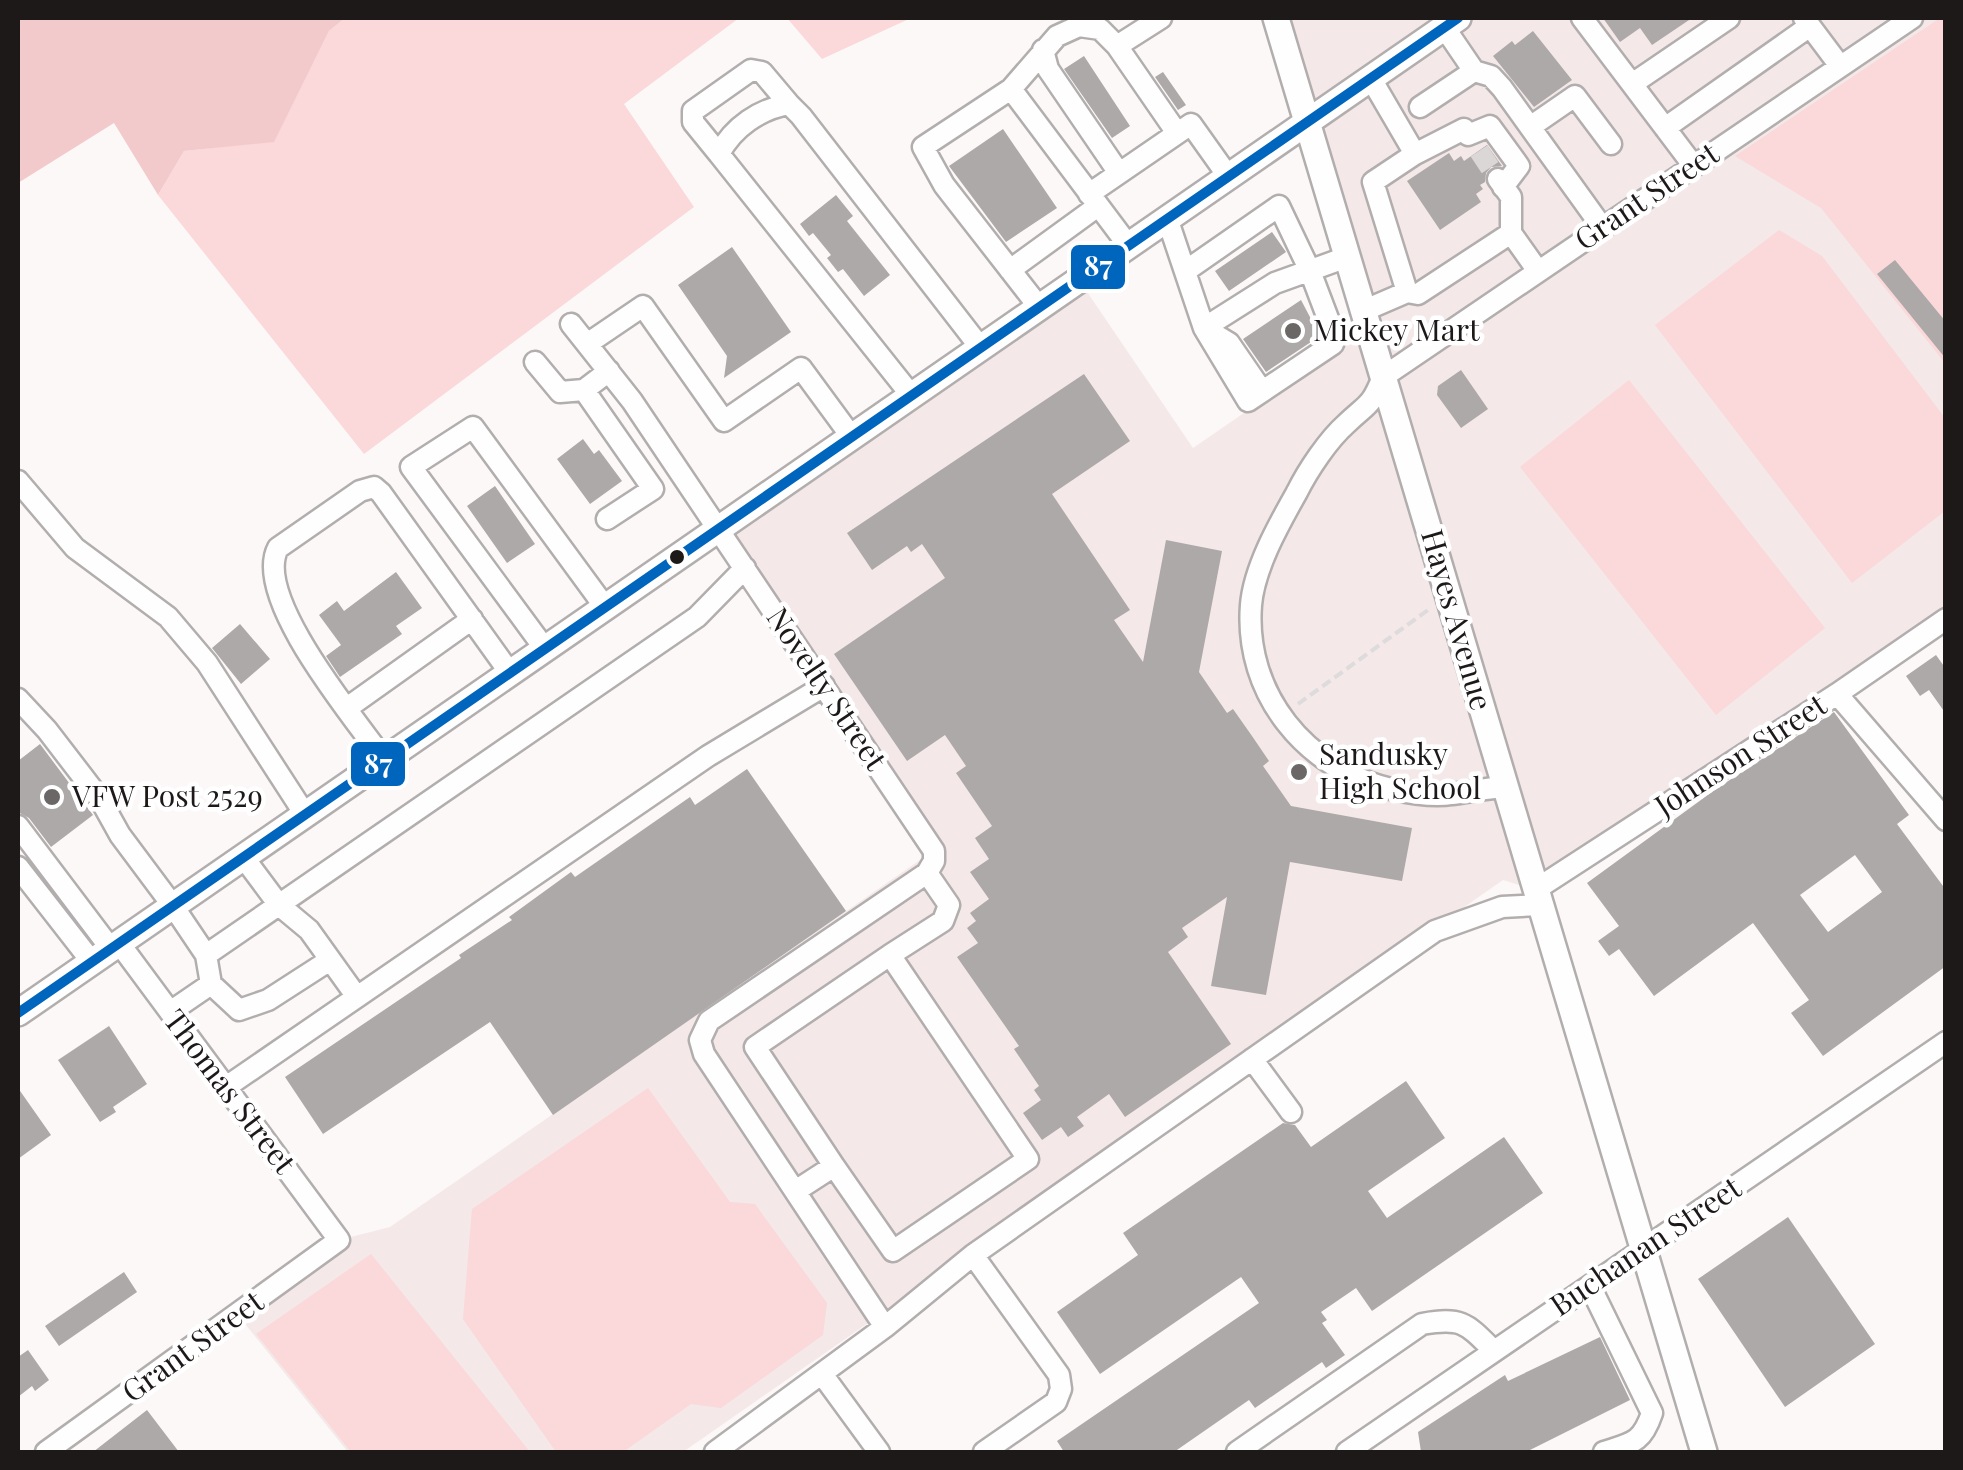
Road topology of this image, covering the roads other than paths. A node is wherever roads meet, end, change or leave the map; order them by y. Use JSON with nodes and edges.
{"nodes":[{"id":1,"x":1161,"y":18,"type":"edge"},
{"id":2,"x":1276,"y":18,"type":"edge"},
{"id":3,"x":1582,"y":18,"type":"edge"},
{"id":4,"x":1728,"y":18,"type":"edge"},
{"id":5,"x":1912,"y":18,"type":"edge"},
{"id":6,"x":1451,"y":22,"type":"edge"},
{"id":7,"x":1807,"y":22,"type":"edge"},
{"id":8,"x":1117,"y":46,"type":"junction"},
{"id":9,"x":1043,"y":50,"type":"junction"},
{"id":10,"x":1840,"y":66,"type":"junction"},
{"id":11,"x":1474,"y":70,"type":"junction"},
{"id":12,"x":1370,"y":77,"type":"junction"},
{"id":13,"x":1632,"y":84,"type":"junction"},
{"id":14,"x":1010,"y":89,"type":"junction"},
{"id":15,"x":789,"y":104,"type":"junction"},
{"id":16,"x":1420,"y":107,"type":"dead end"},
{"id":17,"x":1306,"y":121,"type":"junction"},
{"id":18,"x":1530,"y":127,"type":"junction"},
{"id":19,"x":1665,"y":128,"type":"junction"},
{"id":20,"x":1178,"y":133,"type":"junction"},
{"id":21,"x":1610,"y":144,"type":"dead end"},
{"id":22,"x":719,"y":154,"type":"junction"},
{"id":23,"x":1415,"y":154,"type":"junction"},
{"id":24,"x":1694,"y":166,"type":"junction"},
{"id":25,"x":1119,"y":173,"type":"junction"},
{"id":26,"x":1228,"y":176,"type":"junction"},
{"id":27,"x":1094,"y":200,"type":"junction"},
{"id":28,"x":1167,"y":218,"type":"junction"},
{"id":29,"x":1602,"y":227,"type":"junction"},
{"id":30,"x":1512,"y":232,"type":"junction"},
{"id":31,"x":1128,"y":245,"type":"junction"},
{"id":32,"x":1347,"y":258,"type":"junction"},
{"id":33,"x":1010,"y":270,"type":"junction"},
{"id":34,"x":1187,"y":270,"type":"junction"},
{"id":35,"x":1310,"y":271,"type":"junction"},
{"id":36,"x":1538,"y":271,"type":"junction"},
{"id":37,"x":1407,"y":292,"type":"junction"},
{"id":38,"x":1039,"y":307,"type":"junction"},
{"id":39,"x":1364,"y":311,"type":"junction"},
{"id":40,"x":571,"y":324,"type":"dead end"},
{"id":41,"x":1204,"y":328,"type":"junction"},
{"id":42,"x":587,"y":344,"type":"junction"},
{"id":43,"x":980,"y":348,"type":"junction"},
{"id":44,"x":535,"y":362,"type":"dead end"},
{"id":45,"x":609,"y":371,"type":"junction"},
{"id":46,"x":1384,"y":377,"type":"junction"},
{"id":47,"x":584,"y":390,"type":"junction"},
{"id":48,"x":911,"y":395,"type":"junction"},
{"id":49,"x":653,"y":432,"type":"junction"},
{"id":50,"x":851,"y":436,"type":"junction"},
{"id":51,"x":626,"y":450,"type":"junction"},
{"id":52,"x":18,"y":481,"type":"edge"},
{"id":53,"x":607,"y":519,"type":"dead end"},
{"id":54,"x":718,"y":527,"type":"junction"},
{"id":55,"x":745,"y":568,"type":"junction"},
{"id":56,"x":604,"y":607,"type":"junction"},
{"id":57,"x":472,"y":619,"type":"junction"},
{"id":58,"x":1946,"y":619,"type":"edge"},
{"id":59,"x":544,"y":649,"type":"junction"},
{"id":60,"x":510,"y":673,"type":"junction"},
{"id":61,"x":824,"y":686,"type":"junction"},
{"id":62,"x":1837,"y":694,"type":"junction"},
{"id":63,"x":18,"y":699,"type":"edge"},
{"id":64,"x":347,"y":708,"type":"junction"},
{"id":65,"x":384,"y":761,"type":"junction"},
{"id":66,"x":1505,"y":787,"type":"junction"},
{"id":67,"x":306,"y":816,"type":"junction"},
{"id":68,"x":1946,"y":820,"type":"edge"},
{"id":69,"x":18,"y":826,"type":"edge"},
{"id":70,"x":244,"y":858,"type":"junction"},
{"id":71,"x":18,"y":867,"type":"edge"},
{"id":72,"x":927,"y":873,"type":"junction"},
{"id":73,"x":1537,"y":898,"type":"junction"},
{"id":74,"x":280,"y":904,"type":"junction"},
{"id":75,"x":174,"y":906,"type":"junction"},
{"id":76,"x":107,"y":951,"type":"junction"},
{"id":77,"x":890,"y":955,"type":"junction"},
{"id":78,"x":206,"y":956,"type":"junction"},
{"id":79,"x":330,"y":960,"type":"junction"},
{"id":80,"x":211,"y":984,"type":"junction"},
{"id":81,"x":357,"y":997,"type":"junction"},
{"id":82,"x":170,"y":1012,"type":"junction"},
{"id":83,"x":18,"y":1013,"type":"edge"},
{"id":84,"x":1946,"y":1042,"type":"edge"},
{"id":85,"x":1252,"y":1059,"type":"junction"},
{"id":86,"x":226,"y":1087,"type":"junction"},
{"id":87,"x":1291,"y":1112,"type":"dead end"},
{"id":88,"x":834,"y":1166,"type":"junction"},
{"id":89,"x":797,"y":1190,"type":"junction"},
{"id":90,"x":339,"y":1240,"type":"joint"},
{"id":91,"x":1642,"y":1250,"type":"junction"},
{"id":92,"x":973,"y":1255,"type":"junction"},
{"id":93,"x":1590,"y":1286,"type":"junction"},
{"id":94,"x":886,"y":1327,"type":"junction"},
{"id":95,"x":1494,"y":1351,"type":"junction"},
{"id":96,"x":822,"y":1374,"type":"junction"},
{"id":97,"x":46,"y":1452,"type":"edge"},
{"id":98,"x":714,"y":1452,"type":"edge"},
{"id":99,"x":878,"y":1452,"type":"edge"},
{"id":100,"x":984,"y":1452,"type":"edge"},
{"id":101,"x":1237,"y":1452,"type":"edge"},
{"id":102,"x":1347,"y":1452,"type":"edge"},
{"id":103,"x":1604,"y":1452,"type":"edge"},
{"id":104,"x":1704,"y":1452,"type":"edge"}],
"edges":[{"from":1,"to":8,"type":"street"},
{"from":2,"to":17,"type":"main road","name":"Hayes Avenue"},
{"from":3,"to":13,"type":"street"},
{"from":4,"to":13,"type":"street"},
{"from":5,"to":10,"type":"street","name":"Grant Street"},
{"from":6,"to":11,"type":"street"},
{"from":6,"to":12,"type":"main road"},
{"from":7,"to":10,"type":"street"},
{"from":7,"to":19,"type":"street"},
{"from":8,"to":9,"type":"street"},
{"from":8,"to":20,"type":"street"},
{"from":9,"to":14,"type":"street"},
{"from":9,"to":25,"type":"street"},
{"from":10,"to":24,"type":"street","name":"Grant Street"},
{"from":11,"to":16,"type":"street"},
{"from":11,"to":18,"type":"street"},
{"from":12,"to":17,"type":"main road"},
{"from":12,"to":23,"type":"street"},
{"from":13,"to":19,"type":"street"},
{"from":14,"to":27,"type":"street"},
{"from":14,"to":33,"type":"street"},
{"from":15,"to":22,"type":"street"},
{"from":15,"to":22,"type":"street"},
{"from":15,"to":43,"type":"street"},
{"from":17,"to":26,"type":"main road"},
{"from":17,"to":32,"type":"main road","name":"Hayes Avenue"},
{"from":18,"to":21,"type":"street"},
{"from":18,"to":29,"type":"street"},
{"from":19,"to":24,"type":"street"},
{"from":20,"to":25,"type":"street"},
{"from":20,"to":26,"type":"street"},
{"from":22,"to":48,"type":"street"},
{"from":23,"to":30,"type":"street"},
{"from":23,"to":37,"type":"street"},
{"from":24,"to":29,"type":"street","name":"Grant Street"},
{"from":25,"to":27,"type":"street"},
{"from":26,"to":28,"type":"main road"},
{"from":27,"to":31,"type":"street"},
{"from":27,"to":33,"type":"street"},
{"from":28,"to":31,"type":"main road"},
{"from":28,"to":34,"type":"street"},
{"from":29,"to":36,"type":"street","name":"Grant Street"},
{"from":30,"to":36,"type":"street"},
{"from":30,"to":37,"type":"street"},
{"from":31,"to":38,"type":"main road"},
{"from":32,"to":35,"type":"street"},
{"from":32,"to":39,"type":"main road","name":"Hayes Avenue"},
{"from":33,"to":38,"type":"street"},
{"from":34,"to":35,"type":"street"},
{"from":34,"to":41,"type":"street"},
{"from":35,"to":41,"type":"street"},
{"from":35,"to":41,"type":"street"},
{"from":36,"to":46,"type":"street","name":"Grant Street"},
{"from":37,"to":39,"type":"street"},
{"from":38,"to":43,"type":"main road"},
{"from":39,"to":46,"type":"main road","name":"Hayes Avenue"},
{"from":40,"to":42,"type":"street","name":"Novelty Street"},
{"from":42,"to":45,"type":"street","name":"Novelty Street"},
{"from":42,"to":50,"type":"street"},
{"from":43,"to":48,"type":"main road"},
{"from":44,"to":47,"type":"street"},
{"from":45,"to":47,"type":"street"},
{"from":45,"to":49,"type":"street","name":"Novelty Street"},
{"from":46,"to":66,"type":"main road","name":"Hayes Avenue"},
{"from":46,"to":66,"type":"street","name":"Grant Street"},
{"from":47,"to":51,"type":"street"},
{"from":48,"to":50,"type":"main road"},
{"from":49,"to":51,"type":"street"},
{"from":49,"to":54,"type":"street","name":"Novelty Street"},
{"from":50,"to":54,"type":"main road"},
{"from":51,"to":53,"type":"street"},
{"from":52,"to":67,"type":"street"},
{"from":54,"to":55,"type":"street","name":"Novelty Street"},
{"from":54,"to":56,"type":"main road"},
{"from":55,"to":61,"type":"street","name":"Novelty Street"},
{"from":55,"to":74,"type":"street"},
{"from":56,"to":59,"type":"main road"},
{"from":56,"to":59,"type":"street"},
{"from":57,"to":60,"type":"street"},
{"from":57,"to":64,"type":"street"},
{"from":57,"to":64,"type":"street"},
{"from":58,"to":62,"type":"street","name":"Johnson Street"},
{"from":59,"to":60,"type":"main road"},
{"from":60,"to":65,"type":"main road"},
{"from":61,"to":72,"type":"street","name":"Novelty Street"},
{"from":61,"to":81,"type":"street"},
{"from":62,"to":68,"type":"street"},
{"from":62,"to":73,"type":"street","name":"Johnson Street"},
{"from":63,"to":75,"type":"street"},
{"from":64,"to":65,"type":"street"},
{"from":65,"to":67,"type":"main road"},
{"from":66,"to":73,"type":"main road","name":"Hayes Avenue"},
{"from":67,"to":70,"type":"main road"},
{"from":69,"to":76,"type":"street"},
{"from":70,"to":74,"type":"street"},
{"from":70,"to":75,"type":"main road"},
{"from":71,"to":76,"type":"street"},
{"from":72,"to":77,"type":"street"},
{"from":72,"to":89,"type":"street"},
{"from":73,"to":85,"type":"street"},
{"from":73,"to":91,"type":"main road","name":"Hayes Avenue"},
{"from":74,"to":78,"type":"street"},
{"from":74,"to":79,"type":"street"},
{"from":75,"to":76,"type":"main road"},
{"from":75,"to":78,"type":"street"},
{"from":76,"to":82,"type":"street","name":"Thomas Street"},
{"from":76,"to":83,"type":"main road"},
{"from":77,"to":88,"type":"street"},
{"from":77,"to":88,"type":"street"},
{"from":78,"to":80,"type":"street"},
{"from":79,"to":80,"type":"street"},
{"from":79,"to":81,"type":"street"},
{"from":80,"to":82,"type":"street"},
{"from":81,"to":86,"type":"street"},
{"from":82,"to":86,"type":"street","name":"Thomas Street"},
{"from":84,"to":91,"type":"street","name":"Buchanan Street"},
{"from":85,"to":87,"type":"street"},
{"from":85,"to":92,"type":"street"},
{"from":86,"to":90,"type":"street","name":"Thomas Street"},
{"from":88,"to":89,"type":"street"},
{"from":89,"to":94,"type":"street"},
{"from":90,"to":97,"type":"street","name":"Grant Street"},
{"from":91,"to":93,"type":"street","name":"Buchanan Street"},
{"from":91,"to":104,"type":"main road","name":"Hayes Avenue"},
{"from":92,"to":94,"type":"street"},
{"from":92,"to":100,"type":"street"},
{"from":93,"to":95,"type":"street","name":"Buchanan Street"},
{"from":93,"to":103,"type":"street"},
{"from":94,"to":96,"type":"street"},
{"from":95,"to":101,"type":"street"},
{"from":95,"to":102,"type":"street","name":"Buchanan Street"},
{"from":96,"to":98,"type":"street"},
{"from":96,"to":99,"type":"street"}]}
